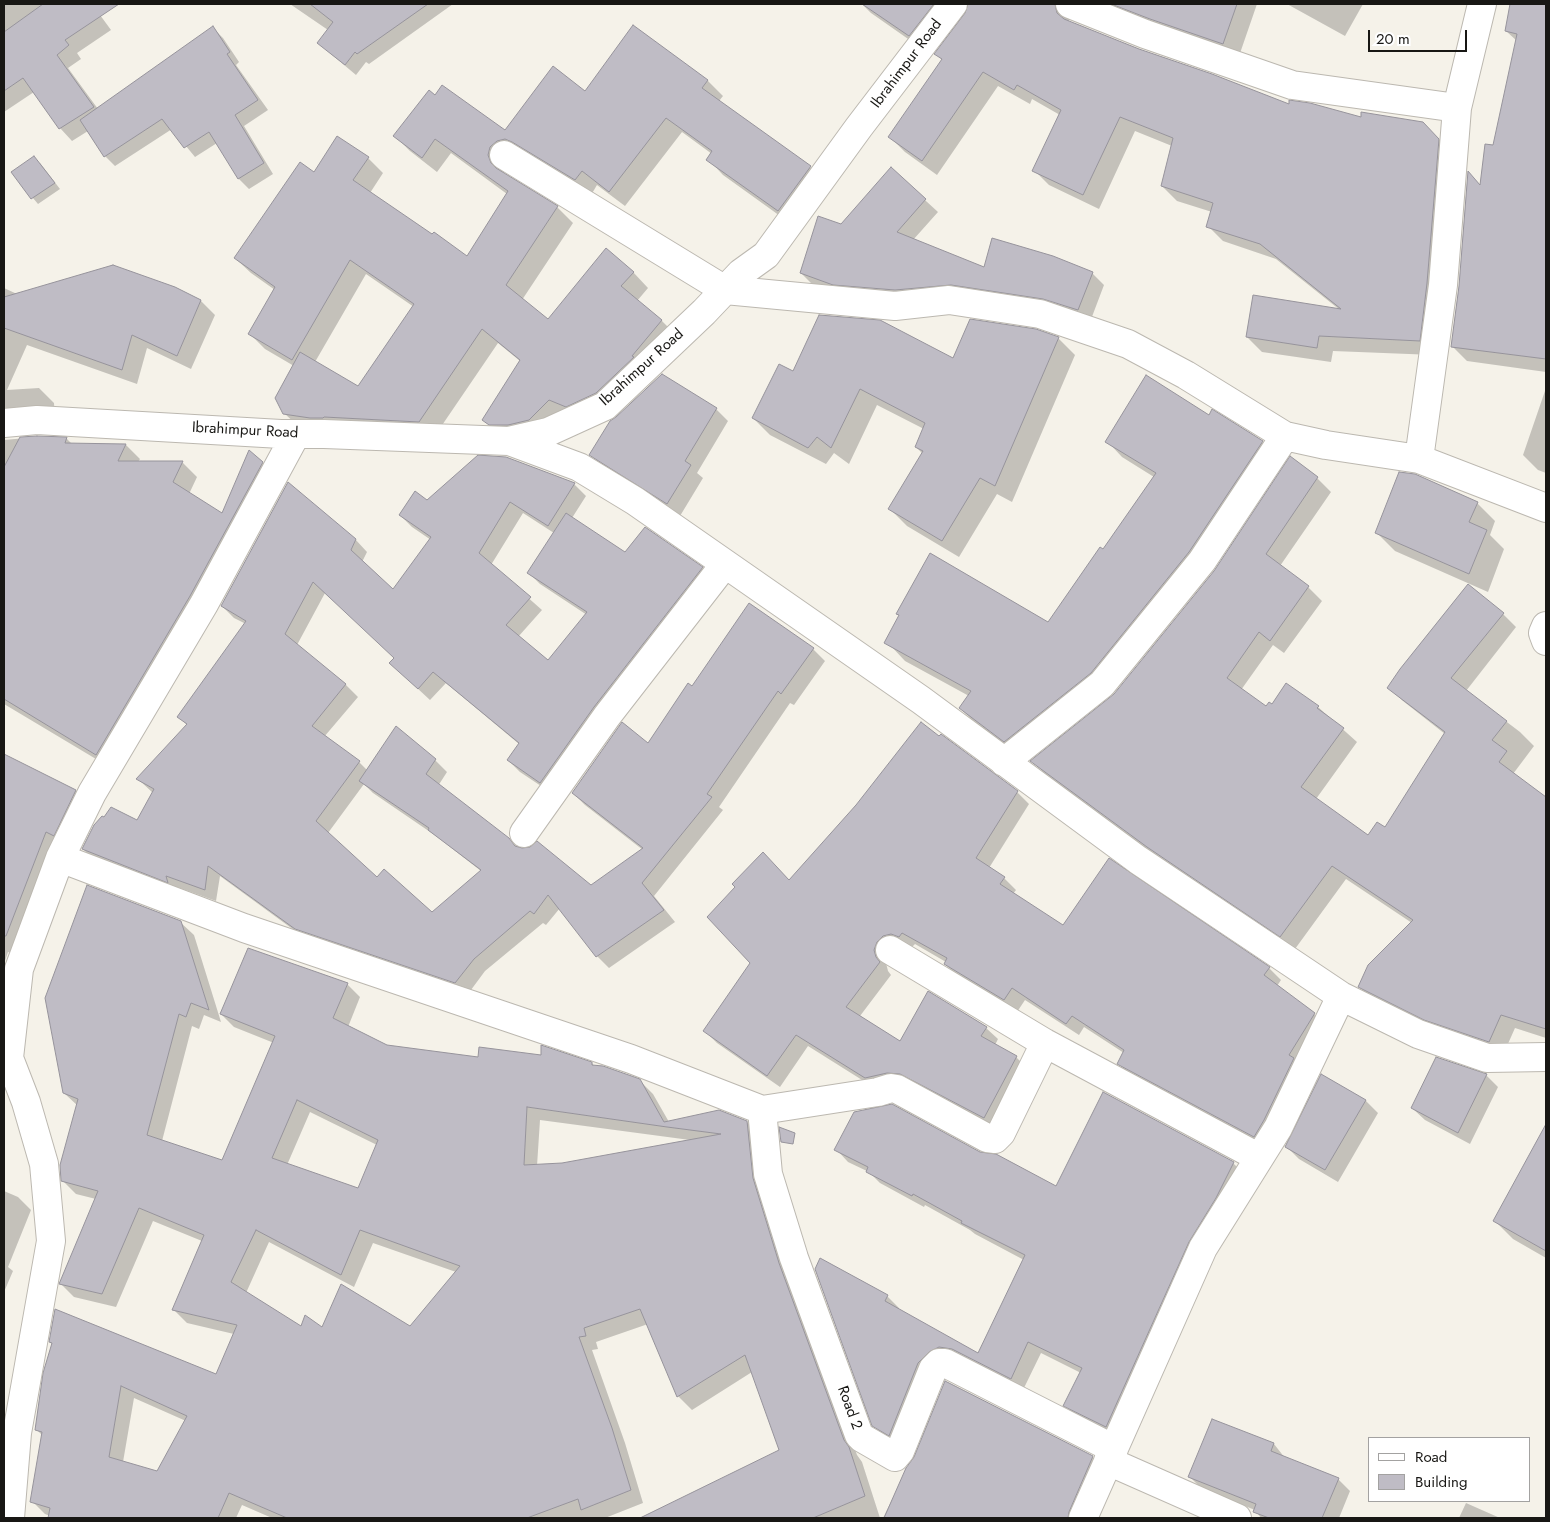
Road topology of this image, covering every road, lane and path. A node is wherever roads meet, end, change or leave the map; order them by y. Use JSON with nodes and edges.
{"nodes":[{"id":1,"x":953,"y":4,"type":"edge"},
{"id":2,"x":1070,"y":4,"type":"edge"},
{"id":3,"x":1482,"y":4,"type":"edge"},
{"id":4,"x":1457,"y":108,"type":"junction"},
{"id":5,"x":504,"y":155,"type":"dead end"},
{"id":6,"x":725,"y":290,"type":"junction"},
{"id":7,"x":4,"y":423,"type":"edge"},
{"id":8,"x":296,"y":434,"type":"junction"},
{"id":9,"x":1285,"y":436,"type":"junction"},
{"id":10,"x":509,"y":441,"type":"junction"},
{"id":11,"x":1419,"y":459,"type":"junction"},
{"id":12,"x":1546,"y":508,"type":"edge"},
{"id":13,"x":725,"y":564,"type":"junction"},
{"id":14,"x":1546,"y":626,"type":"edge"},
{"id":15,"x":1546,"y":641,"type":"edge"},
{"id":16,"x":1004,"y":762,"type":"junction"},
{"id":17,"x":524,"y":833,"type":"dead end"},
{"id":18,"x":60,"y":858,"type":"junction"},
{"id":19,"x":890,"y":950,"type":"dead end"},
{"id":20,"x":1341,"y":996,"type":"junction"},
{"id":21,"x":1045,"y":1043,"type":"junction"},
{"id":22,"x":1546,"y":1057,"type":"edge"},
{"id":23,"x":6,"y":1058,"type":"edge"},
{"id":24,"x":762,"y":1110,"type":"junction"},
{"id":25,"x":1258,"y":1157,"type":"junction"},
{"id":26,"x":1111,"y":1455,"type":"junction"},
{"id":27,"x":10,"y":1518,"type":"edge"},
{"id":28,"x":1083,"y":1518,"type":"edge"},
{"id":29,"x":1237,"y":1518,"type":"edge"}],
"edges":[{"from":1,"to":6,"type":"street","name":"Ibrahimpur Road"},
{"from":2,"to":4,"type":"street"},
{"from":3,"to":4,"type":"street"},
{"from":4,"to":11,"type":"street"},
{"from":5,"to":6,"type":"street"},
{"from":6,"to":9,"type":"street"},
{"from":6,"to":10,"type":"street","name":"Ibrahimpur Road"},
{"from":7,"to":8,"type":"street","name":"Ibrahimpur Road"},
{"from":8,"to":10,"type":"street","name":"Ibrahimpur Road"},
{"from":8,"to":18,"type":"street"},
{"from":9,"to":11,"type":"street"},
{"from":9,"to":16,"type":"street"},
{"from":10,"to":13,"type":"street"},
{"from":11,"to":12,"type":"street"},
{"from":13,"to":16,"type":"street"},
{"from":13,"to":17,"type":"street"},
{"from":14,"to":15,"type":"street"},
{"from":16,"to":20,"type":"street"},
{"from":18,"to":23,"type":"street"},
{"from":18,"to":24,"type":"street"},
{"from":19,"to":21,"type":"street"},
{"from":20,"to":22,"type":"street"},
{"from":20,"to":25,"type":"street"},
{"from":21,"to":24,"type":"street"},
{"from":21,"to":25,"type":"street"},
{"from":23,"to":27,"type":"street"},
{"from":24,"to":26,"type":"street","name":"Road 2"},
{"from":25,"to":26,"type":"street"},
{"from":26,"to":28,"type":"street"},
{"from":26,"to":29,"type":"street"}]}
